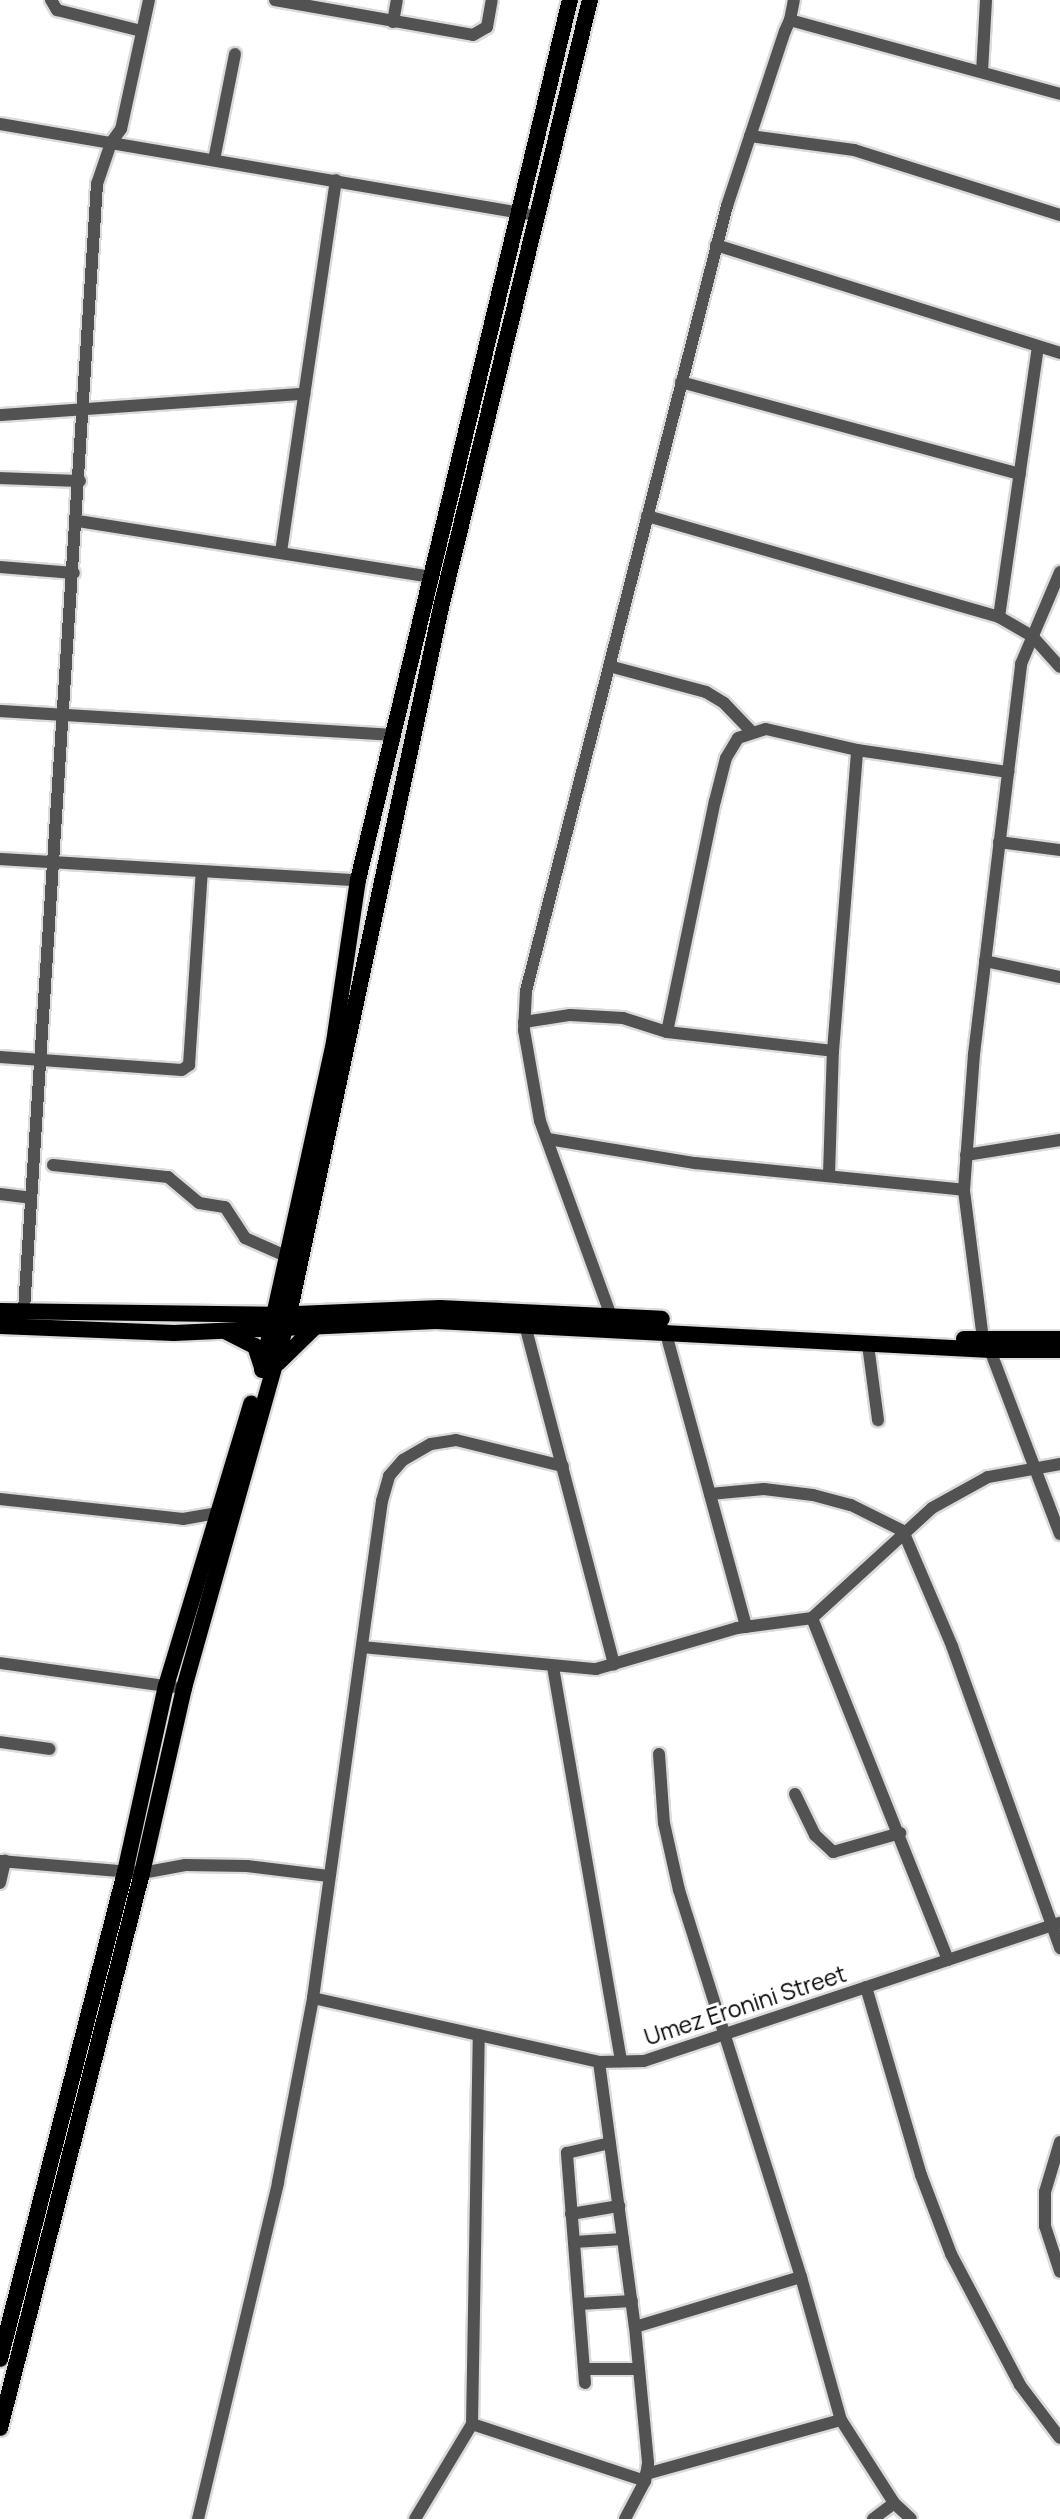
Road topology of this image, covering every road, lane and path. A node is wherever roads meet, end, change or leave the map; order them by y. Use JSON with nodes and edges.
{"nodes":[{"id":1,"x":51,"y":0,"type":"edge"},
{"id":2,"x":149,"y":0,"type":"edge"},
{"id":3,"x":275,"y":0,"type":"edge"},
{"id":4,"x":397,"y":0,"type":"edge"},
{"id":5,"x":492,"y":0,"type":"edge"},
{"id":6,"x":570,"y":0,"type":"edge"},
{"id":7,"x":590,"y":0,"type":"edge"},
{"id":8,"x":794,"y":0,"type":"edge"},
{"id":9,"x":986,"y":0,"type":"edge"},
{"id":10,"x":790,"y":20,"type":"junction"},
{"id":11,"x":393,"y":22,"type":"junction"},
{"id":12,"x":141,"y":31,"type":"junction"},
{"id":13,"x":235,"y":54,"type":"dead end"},
{"id":14,"x":982,"y":72,"type":"junction"},
{"id":15,"x":1060,"y":94,"type":"edge"},
{"id":16,"x":0,"y":124,"type":"edge"},
{"id":17,"x":750,"y":136,"type":"junction"},
{"id":18,"x":111,"y":143,"type":"junction"},
{"id":19,"x":214,"y":160,"type":"junction"},
{"id":20,"x":336,"y":180,"type":"junction"},
{"id":21,"x":521,"y":213,"type":"junction"},
{"id":22,"x":1060,"y":215,"type":"edge"},
{"id":23,"x":538,"y":217,"type":"junction"},
{"id":24,"x":716,"y":245,"type":"junction"},
{"id":25,"x":1038,"y":347,"type":"junction"},
{"id":26,"x":1060,"y":353,"type":"edge"},
{"id":27,"x":681,"y":382,"type":"junction"},
{"id":28,"x":304,"y":394,"type":"junction"},
{"id":29,"x":85,"y":409,"type":"junction"},
{"id":30,"x":0,"y":415,"type":"edge"},
{"id":31,"x":1020,"y":474,"type":"junction"},
{"id":32,"x":0,"y":478,"type":"edge"},
{"id":33,"x":80,"y":481,"type":"junction"},
{"id":34,"x":647,"y":516,"type":"junction"},
{"id":35,"x":78,"y":521,"type":"junction"},
{"id":36,"x":281,"y":552,"type":"junction"},
{"id":37,"x":0,"y":567,"type":"edge"},
{"id":38,"x":1060,"y":572,"type":"edge"},
{"id":39,"x":75,"y":573,"type":"junction"},
{"id":40,"x":432,"y":577,"type":"junction"},
{"id":41,"x":999,"y":617,"type":"junction"},
{"id":42,"x":1032,"y":637,"type":"junction"},
{"id":43,"x":609,"y":666,"type":"junction"},
{"id":44,"x":1060,"y":667,"type":"edge"},
{"id":45,"x":402,"y":697,"type":"junction"},
{"id":46,"x":419,"y":701,"type":"junction"},
{"id":47,"x":0,"y":711,"type":"edge"},
{"id":48,"x":65,"y":716,"type":"junction"},
{"id":49,"x":751,"y":731,"type":"junction"},
{"id":50,"x":392,"y":735,"type":"junction"},
{"id":51,"x":857,"y":750,"type":"junction"},
{"id":52,"x":1008,"y":772,"type":"junction"},
{"id":53,"x":999,"y":842,"type":"junction"},
{"id":54,"x":1060,"y":850,"type":"edge"},
{"id":55,"x":0,"y":859,"type":"edge"},
{"id":56,"x":54,"y":862,"type":"junction"},
{"id":57,"x":202,"y":871,"type":"junction"},
{"id":58,"x":358,"y":880,"type":"junction"},
{"id":59,"x":985,"y":961,"type":"junction"},
{"id":60,"x":1060,"y":977,"type":"edge"},
{"id":61,"x":524,"y":1022,"type":"junction"},
{"id":62,"x":667,"y":1032,"type":"junction"},
{"id":63,"x":833,"y":1051,"type":"junction"},
{"id":64,"x":0,"y":1057,"type":"edge"},
{"id":65,"x":40,"y":1060,"type":"junction"},
{"id":66,"x":548,"y":1139,"type":"junction"},
{"id":67,"x":1060,"y":1140,"type":"edge"},
{"id":68,"x":966,"y":1155,"type":"junction"},
{"id":69,"x":53,"y":1165,"type":"dead end"},
{"id":70,"x":829,"y":1175,"type":"junction"},
{"id":71,"x":964,"y":1190,"type":"junction"},
{"id":72,"x":0,"y":1194,"type":"edge"},
{"id":73,"x":31,"y":1198,"type":"junction"},
{"id":74,"x":288,"y":1257,"type":"junction"},
{"id":75,"x":24,"y":1310,"type":"junction"},
{"id":76,"x":0,"y":1311,"type":"edge"},
{"id":77,"x":611,"y":1316,"type":"junction"},
{"id":78,"x":280,"y":1321,"type":"junction"},
{"id":79,"x":525,"y":1325,"type":"junction"},
{"id":80,"x":0,"y":1326,"type":"edge"},
{"id":81,"x":316,"y":1326,"type":"junction"},
{"id":82,"x":665,"y":1330,"type":"junction"},
{"id":83,"x":225,"y":1331,"type":"junction"},
{"id":84,"x":1060,"y":1339,"type":"edge"},
{"id":85,"x":867,"y":1345,"type":"junction"},
{"id":86,"x":987,"y":1345,"type":"junction"},
{"id":87,"x":1060,"y":1350,"type":"edge"},
{"id":88,"x":266,"y":1372,"type":"junction"},
{"id":89,"x":878,"y":1420,"type":"dead end"},
{"id":90,"x":1060,"y":1464,"type":"edge"},
{"id":91,"x":563,"y":1466,"type":"junction"},
{"id":92,"x":1034,"y":1466,"type":"junction"},
{"id":93,"x":710,"y":1494,"type":"junction"},
{"id":94,"x":0,"y":1499,"type":"edge"},
{"id":95,"x":216,"y":1513,"type":"junction"},
{"id":96,"x":903,"y":1531,"type":"junction"},
{"id":97,"x":1060,"y":1534,"type":"edge"},
{"id":98,"x":812,"y":1618,"type":"junction"},
{"id":99,"x":746,"y":1627,"type":"junction"},
{"id":100,"x":362,"y":1647,"type":"junction"},
{"id":101,"x":0,"y":1663,"type":"edge"},
{"id":102,"x":614,"y":1665,"type":"junction"},
{"id":103,"x":553,"y":1667,"type":"junction"},
{"id":104,"x":166,"y":1686,"type":"junction"},
{"id":105,"x":184,"y":1688,"type":"junction"},
{"id":106,"x":0,"y":1742,"type":"edge"},
{"id":107,"x":50,"y":1749,"type":"dead end"},
{"id":108,"x":659,"y":1754,"type":"dead end"},
{"id":109,"x":795,"y":1794,"type":"dead end"},
{"id":110,"x":900,"y":1833,"type":"junction"},
{"id":111,"x":3,"y":1861,"type":"edge"},
{"id":112,"x":133,"y":1872,"type":"junction"},
{"id":113,"x":328,"y":1876,"type":"junction"},
{"id":114,"x":0,"y":1883,"type":"edge"},
{"id":115,"x":1056,"y":1924,"type":"edge"},
{"id":116,"x":1060,"y":1948,"type":"edge"},
{"id":117,"x":948,"y":1960,"type":"junction"},
{"id":118,"x":866,"y":1987,"type":"junction"},
{"id":119,"x":313,"y":1998,"type":"junction"},
{"id":120,"x":726,"y":2034,"type":"junction"},
{"id":121,"x":479,"y":2035,"type":"junction"},
{"id":122,"x":621,"y":2061,"type":"junction"},
{"id":123,"x":599,"y":2062,"type":"junction"},
{"id":124,"x":1060,"y":2142,"type":"edge"},
{"id":125,"x":610,"y":2143,"type":"junction"},
{"id":126,"x":619,"y":2206,"type":"junction"},
{"id":127,"x":572,"y":2214,"type":"junction"},
{"id":128,"x":623,"y":2239,"type":"junction"},
{"id":129,"x":574,"y":2242,"type":"junction"},
{"id":130,"x":1060,"y":2272,"type":"edge"},
{"id":131,"x":801,"y":2277,"type":"junction"},
{"id":132,"x":632,"y":2301,"type":"junction"},
{"id":133,"x":579,"y":2304,"type":"junction"},
{"id":134,"x":635,"y":2327,"type":"junction"},
{"id":135,"x":0,"y":2358,"type":"edge"},
{"id":136,"x":584,"y":2369,"type":"junction"},
{"id":137,"x":639,"y":2369,"type":"junction"},
{"id":138,"x":585,"y":2383,"type":"dead end"},
{"id":139,"x":841,"y":2420,"type":"junction"},
{"id":140,"x":472,"y":2424,"type":"junction"},
{"id":141,"x":0,"y":2428,"type":"edge"},
{"id":142,"x":1059,"y":2434,"type":"edge"},
{"id":143,"x":646,"y":2478,"type":"junction"},
{"id":144,"x":894,"y":2502,"type":"junction"},
{"id":145,"x":198,"y":2519,"type":"edge"},
{"id":146,"x":415,"y":2519,"type":"edge"},
{"id":147,"x":625,"y":2519,"type":"edge"},
{"id":148,"x":873,"y":2519,"type":"edge"},
{"id":149,"x":911,"y":2519,"type":"edge"}],
"edges":[{"from":1,"to":12,"type":"street"},
{"from":2,"to":12,"type":"street"},
{"from":3,"to":11,"type":"street"},
{"from":4,"to":11,"type":"street"},
{"from":5,"to":11,"type":"street"},
{"from":6,"to":21,"type":"main road"},
{"from":7,"to":23,"type":"main road"},
{"from":8,"to":10,"type":"street"},
{"from":9,"to":14,"type":"street"},
{"from":10,"to":14,"type":"street"},
{"from":10,"to":17,"type":"street"},
{"from":12,"to":18,"type":"street"},
{"from":13,"to":19,"type":"street"},
{"from":14,"to":15,"type":"street"},
{"from":16,"to":18,"type":"street"},
{"from":17,"to":22,"type":"street"},
{"from":17,"to":24,"type":"street"},
{"from":18,"to":19,"type":"street"},
{"from":18,"to":29,"type":"street"},
{"from":19,"to":20,"type":"street"},
{"from":20,"to":21,"type":"street"},
{"from":20,"to":28,"type":"street"},
{"from":21,"to":23,"type":"street"},
{"from":21,"to":40,"type":"main road"},
{"from":23,"to":46,"type":"main road"},
{"from":24,"to":25,"type":"street"},
{"from":24,"to":27,"type":"street"},
{"from":25,"to":26,"type":"street"},
{"from":25,"to":31,"type":"street"},
{"from":27,"to":31,"type":"street"},
{"from":27,"to":34,"type":"street"},
{"from":28,"to":29,"type":"street"},
{"from":28,"to":36,"type":"street"},
{"from":29,"to":30,"type":"street"},
{"from":29,"to":33,"type":"street"},
{"from":31,"to":41,"type":"street"},
{"from":32,"to":33,"type":"street"},
{"from":33,"to":35,"type":"street"},
{"from":34,"to":41,"type":"street"},
{"from":34,"to":43,"type":"street"},
{"from":35,"to":36,"type":"street"},
{"from":35,"to":39,"type":"street"},
{"from":36,"to":40,"type":"street"},
{"from":37,"to":39,"type":"street"},
{"from":38,"to":42,"type":"street"},
{"from":39,"to":48,"type":"street"},
{"from":40,"to":45,"type":"main road"},
{"from":41,"to":42,"type":"street"},
{"from":42,"to":44,"type":"street"},
{"from":42,"to":52,"type":"street"},
{"from":43,"to":49,"type":"street"},
{"from":43,"to":61,"type":"street"},
{"from":45,"to":46,"type":"main road"},
{"from":45,"to":50,"type":"main road"},
{"from":46,"to":78,"type":"main road"},
{"from":47,"to":48,"type":"street"},
{"from":48,"to":50,"type":"street"},
{"from":48,"to":56,"type":"street"},
{"from":49,"to":51,"type":"street"},
{"from":49,"to":62,"type":"street"},
{"from":50,"to":58,"type":"main road"},
{"from":51,"to":52,"type":"street"},
{"from":51,"to":63,"type":"street"},
{"from":52,"to":53,"type":"street"},
{"from":53,"to":54,"type":"street"},
{"from":53,"to":59,"type":"street"},
{"from":55,"to":56,"type":"street"},
{"from":56,"to":57,"type":"street"},
{"from":56,"to":65,"type":"street"},
{"from":57,"to":58,"type":"street"},
{"from":57,"to":65,"type":"street"},
{"from":58,"to":74,"type":"main road"},
{"from":59,"to":60,"type":"street"},
{"from":59,"to":68,"type":"street"},
{"from":61,"to":62,"type":"street"},
{"from":61,"to":66,"type":"street"},
{"from":62,"to":63,"type":"street"},
{"from":63,"to":70,"type":"street"},
{"from":64,"to":65,"type":"street"},
{"from":65,"to":73,"type":"street"},
{"from":66,"to":70,"type":"street"},
{"from":66,"to":77,"type":"street"},
{"from":67,"to":68,"type":"street"},
{"from":68,"to":71,"type":"street"},
{"from":69,"to":74,"type":"street"},
{"from":70,"to":71,"type":"street"},
{"from":71,"to":86,"type":"street"},
{"from":72,"to":73,"type":"street"},
{"from":73,"to":75,"type":"street"},
{"from":74,"to":78,"type":"main road"},
{"from":75,"to":76,"type":"main road"},
{"from":75,"to":78,"type":"main road"},
{"from":77,"to":78,"type":"main road"},
{"from":77,"to":86,"type":"main road"},
{"from":78,"to":81,"type":"main road"},
{"from":78,"to":83,"type":"main road"},
{"from":78,"to":88,"type":"main road"},
{"from":79,"to":81,"type":"main road"},
{"from":79,"to":82,"type":"main road"},
{"from":79,"to":91,"type":"street"},
{"from":80,"to":83,"type":"main road"},
{"from":81,"to":88,"type":"main road"},
{"from":82,"to":85,"type":"main road"},
{"from":82,"to":93,"type":"street"},
{"from":83,"to":88,"type":"main road"},
{"from":84,"to":86,"type":"main road"},
{"from":85,"to":86,"type":"main road"},
{"from":85,"to":89,"type":"street"},
{"from":86,"to":87,"type":"main road"},
{"from":86,"to":92,"type":"street"},
{"from":88,"to":95,"type":"main road"},
{"from":88,"to":105,"type":"main road"},
{"from":90,"to":92,"type":"street"},
{"from":91,"to":100,"type":"street"},
{"from":91,"to":102,"type":"street"},
{"from":92,"to":96,"type":"street"},
{"from":92,"to":97,"type":"street"},
{"from":93,"to":96,"type":"street"},
{"from":93,"to":99,"type":"street"},
{"from":94,"to":95,"type":"street"},
{"from":95,"to":104,"type":"main road"},
{"from":96,"to":98,"type":"street"},
{"from":96,"to":115,"type":"street"},
{"from":98,"to":99,"type":"street"},
{"from":98,"to":110,"type":"street"},
{"from":99,"to":102,"type":"street"},
{"from":100,"to":103,"type":"street"},
{"from":100,"to":113,"type":"street"},
{"from":101,"to":104,"type":"street"},
{"from":102,"to":103,"type":"street"},
{"from":103,"to":122,"type":"street"},
{"from":104,"to":105,"type":"street"},
{"from":104,"to":112,"type":"main road"},
{"from":105,"to":112,"type":"main road"},
{"from":106,"to":107,"type":"street"},
{"from":108,"to":120,"type":"street"},
{"from":109,"to":110,"type":"street"},
{"from":110,"to":117,"type":"street"},
{"from":111,"to":112,"type":"street"},
{"from":111,"to":114,"type":"street"},
{"from":112,"to":113,"type":"street"},
{"from":112,"to":135,"type":"main road"},
{"from":112,"to":141,"type":"main road"},
{"from":113,"to":119,"type":"street"},
{"from":115,"to":116,"type":"street"},
{"from":115,"to":117,"type":"street","name":"Umez Eronini Street"},
{"from":117,"to":118,"type":"street","name":"Umez Eronini Street"},
{"from":118,"to":120,"type":"street","name":"Umez Eronini Street"},
{"from":118,"to":142,"type":"street"},
{"from":119,"to":121,"type":"street","name":"Umez Eronini Street"},
{"from":119,"to":145,"type":"street"},
{"from":120,"to":122,"type":"street","name":"Umez Eronini Street"},
{"from":120,"to":131,"type":"street"},
{"from":121,"to":123,"type":"street","name":"Umez Eronini Street"},
{"from":121,"to":140,"type":"street"},
{"from":122,"to":123,"type":"street","name":"Umez Eronini Street"},
{"from":123,"to":125,"type":"street"},
{"from":124,"to":130,"type":"street"},
{"from":125,"to":126,"type":"street"},
{"from":125,"to":127,"type":"street"},
{"from":126,"to":127,"type":"street"},
{"from":126,"to":128,"type":"street"},
{"from":127,"to":129,"type":"street"},
{"from":128,"to":129,"type":"street"},
{"from":128,"to":132,"type":"street"},
{"from":129,"to":133,"type":"street"},
{"from":131,"to":134,"type":"street"},
{"from":131,"to":139,"type":"street"},
{"from":132,"to":133,"type":"street"},
{"from":132,"to":134,"type":"street"},
{"from":133,"to":136,"type":"street"},
{"from":134,"to":137,"type":"street"},
{"from":136,"to":137,"type":"street"},
{"from":136,"to":138,"type":"street"},
{"from":137,"to":143,"type":"street"},
{"from":139,"to":143,"type":"street"},
{"from":139,"to":144,"type":"street"},
{"from":140,"to":143,"type":"street"},
{"from":140,"to":146,"type":"street"},
{"from":143,"to":147,"type":"street"},
{"from":144,"to":148,"type":"street"},
{"from":144,"to":149,"type":"street"}]}
